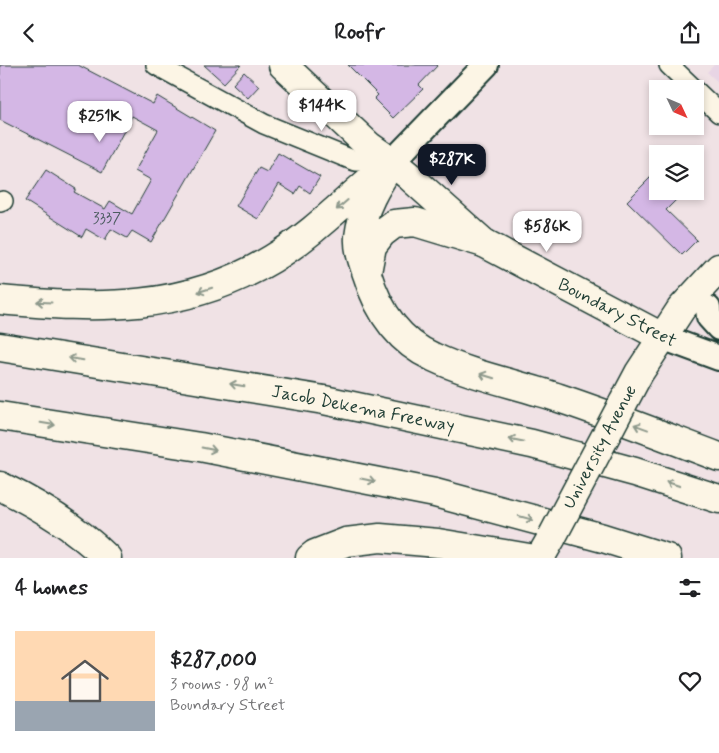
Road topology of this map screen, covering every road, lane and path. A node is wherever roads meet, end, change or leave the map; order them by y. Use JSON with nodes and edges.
{"nodes":[{"id":1,"x":156,"y":65,"type":"edge"},
{"id":2,"x":283,"y":65,"type":"edge"},
{"id":3,"x":486,"y":65,"type":"edge"},
{"id":4,"x":669,"y":65,"type":"edge"},
{"id":5,"x":685,"y":80,"type":"edge"},
{"id":6,"x":704,"y":99,"type":"edge"},
{"id":7,"x":719,"y":113,"type":"edge"},
{"id":8,"x":392,"y":161,"type":"junction"},
{"id":9,"x":484,"y":243,"type":"junction"},
{"id":10,"x":719,"y":268,"type":"edge"},
{"id":11,"x":367,"y":275,"type":"junction"},
{"id":12,"x":0,"y":300,"type":"edge"},
{"id":13,"x":715,"y":311,"type":"edge"},
{"id":14,"x":662,"y":337,"type":"junction"},
{"id":15,"x":0,"y":347,"type":"edge"},
{"id":16,"x":719,"y":358,"type":"edge"},
{"id":17,"x":0,"y":416,"type":"edge"},
{"id":18,"x":719,"y":457,"type":"edge"},
{"id":19,"x":0,"y":485,"type":"edge"},
{"id":20,"x":719,"y":499,"type":"edge"},
{"id":21,"x":107,"y":558,"type":"edge"},
{"id":22,"x":310,"y":558,"type":"edge"},
{"id":23,"x":529,"y":558,"type":"edge"},
{"id":24,"x":540,"y":558,"type":"edge"},
{"id":25,"x":667,"y":558,"type":"edge"}],
"edges":[{"from":1,"to":8,"type":"street"},
{"from":2,"to":8,"type":"main road","name":"Boundary Street"},
{"from":3,"to":8,"type":"street"},
{"from":4,"to":5,"type":"street"},
{"from":6,"to":7,"type":"street"},
{"from":8,"to":9,"type":"main road","name":"Boundary Street"},
{"from":8,"to":11,"type":"main road"},
{"from":8,"to":12,"type":"main road","one_way":true},
{"from":9,"to":11,"type":"main road"},
{"from":9,"to":14,"type":"main road","name":"Boundary Street"},
{"from":10,"to":14,"type":"main road","name":"University Avenue"},
{"from":18,"to":11,"type":"main road","one_way":true},
{"from":13,"to":14,"type":"main road"},
{"from":14,"to":16,"type":"street","name":"Boundary Street"},
{"from":14,"to":24,"type":"main road","name":"University Avenue","bridge":true},
{"from":20,"to":15,"type":"main road","name":"Jacob Dekema Freeway","one_way":true},
{"from":17,"to":25,"type":"main road","one_way":true},
{"from":19,"to":21,"type":"main road"},
{"from":22,"to":23,"type":"main road"}]}
